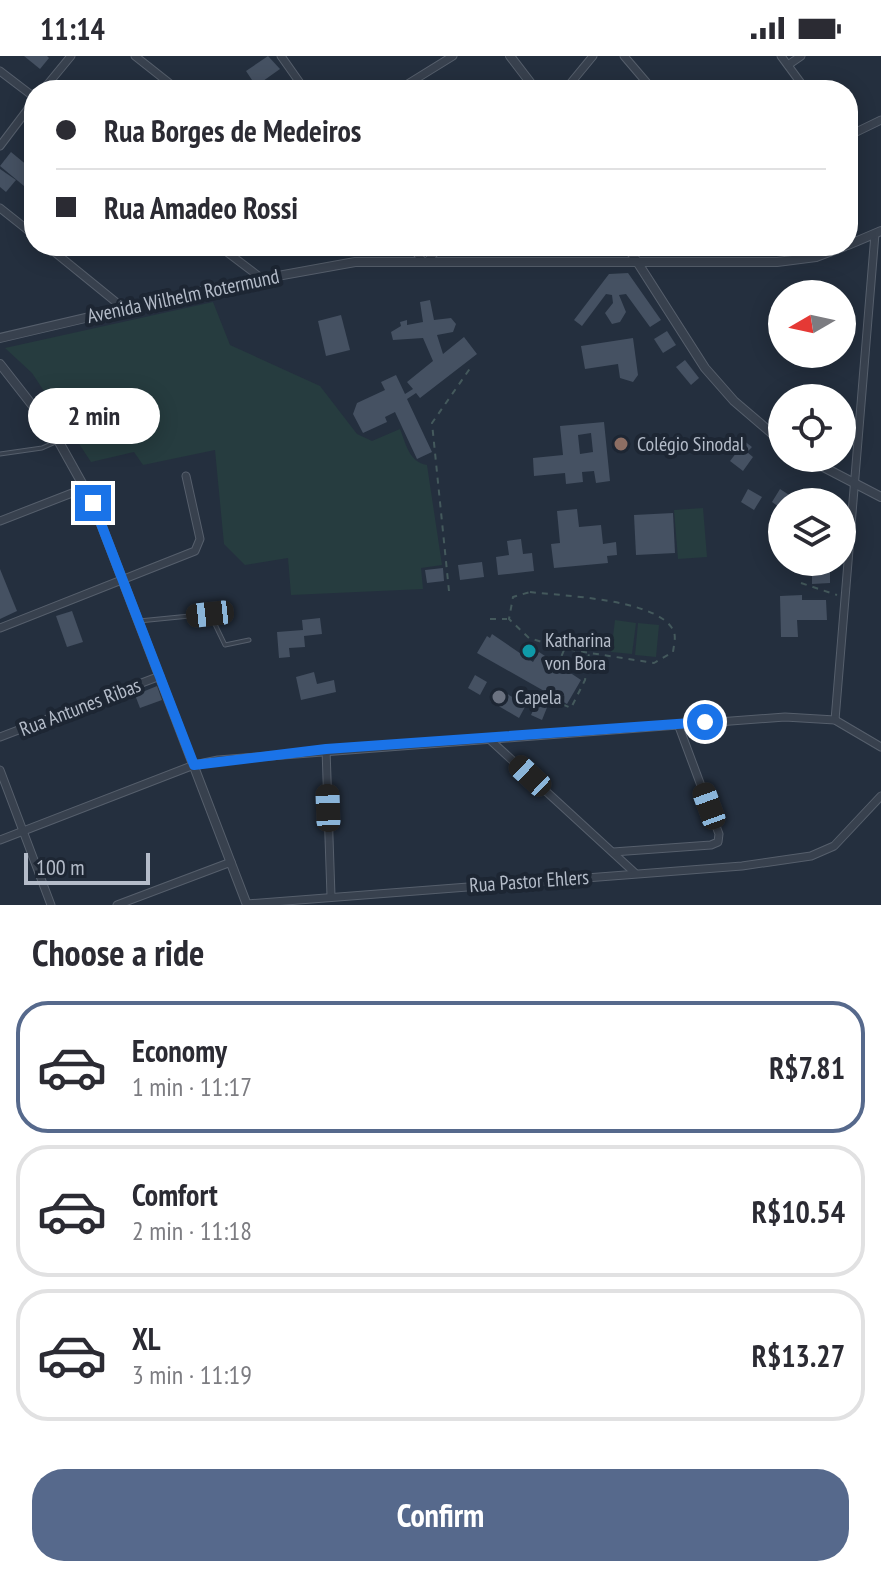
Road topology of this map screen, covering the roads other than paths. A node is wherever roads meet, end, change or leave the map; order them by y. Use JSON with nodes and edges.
{"nodes":[{"id":1,"x":71,"y":56,"type":"edge"},
{"id":2,"x":135,"y":56,"type":"edge"},
{"id":3,"x":281,"y":56,"type":"edge"},
{"id":4,"x":453,"y":56,"type":"edge"},
{"id":5,"x":510,"y":56,"type":"edge"},
{"id":6,"x":593,"y":56,"type":"edge"},
{"id":7,"x":624,"y":56,"type":"edge"},
{"id":8,"x":781,"y":56,"type":"edge"},
{"id":9,"x":801,"y":56,"type":"edge"},
{"id":10,"x":788,"y":65,"type":"junction"},
{"id":11,"x":0,"y":71,"type":"edge"},
{"id":12,"x":51,"y":80,"type":"edge"},
{"id":13,"x":165,"y":80,"type":"edge"},
{"id":14,"x":298,"y":80,"type":"edge"},
{"id":15,"x":414,"y":80,"type":"edge"},
{"id":16,"x":528,"y":80,"type":"edge"},
{"id":17,"x":573,"y":80,"type":"edge"},
{"id":18,"x":644,"y":80,"type":"edge"},
{"id":19,"x":799,"y":80,"type":"edge"},
{"id":20,"x":24,"y":91,"type":"edge"},
{"id":21,"x":24,"y":113,"type":"edge"},
{"id":22,"x":881,"y":120,"type":"edge"},
{"id":23,"x":858,"y":131,"type":"edge"},
{"id":24,"x":0,"y":146,"type":"edge"},
{"id":25,"x":0,"y":208,"type":"edge"},
{"id":26,"x":24,"y":227,"type":"edge"},
{"id":27,"x":878,"y":233,"type":"edge"},
{"id":28,"x":858,"y":241,"type":"edge"},
{"id":29,"x":59,"y":256,"type":"edge"},
{"id":30,"x":232,"y":256,"type":"edge"},
{"id":31,"x":420,"y":256,"type":"edge"},
{"id":32,"x":431,"y":256,"type":"edge"},
{"id":33,"x":632,"y":256,"type":"edge"},
{"id":34,"x":816,"y":257,"type":"edge"},
{"id":35,"x":425,"y":262,"type":"junction"},
{"id":36,"x":637,"y":265,"type":"junction"},
{"id":37,"x":261,"y":278,"type":"junction"},
{"id":38,"x":122,"y":307,"type":"junction"},
{"id":39,"x":0,"y":338,"type":"edge"},
{"id":40,"x":0,"y":364,"type":"edge"},
{"id":41,"x":768,"y":430,"type":"edge"},
{"id":42,"x":58,"y":441,"type":"junction"},
{"id":43,"x":0,"y":454,"type":"edge"},
{"id":44,"x":830,"y":472,"type":"edge"},
{"id":45,"x":186,"y":476,"type":"dead end"},
{"id":46,"x":855,"y":486,"type":"junction"},
{"id":47,"x":85,"y":488,"type":"junction"},
{"id":48,"x":881,"y":497,"type":"edge"},
{"id":49,"x":0,"y":521,"type":"edge"},
{"id":50,"x":123,"y":582,"type":"junction"},
{"id":51,"x":138,"y":621,"type":"junction"},
{"id":52,"x":0,"y":628,"type":"edge"},
{"id":53,"x":249,"y":640,"type":"dead end"},
{"id":54,"x":160,"y":676,"type":"junction"},
{"id":55,"x":835,"y":720,"type":"junction"},
{"id":56,"x":678,"y":724,"type":"junction"},
{"id":57,"x":0,"y":737,"type":"edge"},
{"id":58,"x":488,"y":738,"type":"junction"},
{"id":59,"x":881,"y":747,"type":"edge"},
{"id":60,"x":326,"y":749,"type":"junction"},
{"id":61,"x":194,"y":765,"type":"junction"},
{"id":62,"x":0,"y":770,"type":"edge"},
{"id":63,"x":881,"y":796,"type":"edge"},
{"id":64,"x":23,"y":832,"type":"junction"},
{"id":65,"x":0,"y":840,"type":"edge"},
{"id":66,"x":613,"y":852,"type":"junction"},
{"id":67,"x":231,"y":862,"type":"junction"},
{"id":68,"x":635,"y":873,"type":"junction"},
{"id":69,"x":331,"y":896,"type":"junction"},
{"id":70,"x":51,"y":905,"type":"edge"},
{"id":71,"x":117,"y":905,"type":"edge"},
{"id":72,"x":247,"y":905,"type":"edge"}],
"edges":[{"from":1,"to":12,"type":"street"},
{"from":2,"to":13,"type":"street"},
{"from":3,"to":14,"type":"street"},
{"from":4,"to":15,"type":"street"},
{"from":5,"to":16,"type":"street"},
{"from":6,"to":17,"type":"street"},
{"from":7,"to":18,"type":"street"},
{"from":8,"to":10,"type":"street"},
{"from":9,"to":10,"type":"street"},
{"from":10,"to":19,"type":"street"},
{"from":11,"to":20,"type":"street"},
{"from":21,"to":24,"type":"street"},
{"from":22,"to":23,"type":"street"},
{"from":25,"to":26,"type":"street"},
{"from":27,"to":28,"type":"street","name":"Avenida Wilhelm Rotermund"},
{"from":27,"to":46,"type":"street"},
{"from":29,"to":38,"type":"street"},
{"from":30,"to":37,"type":"street"},
{"from":31,"to":35,"type":"street"},
{"from":32,"to":35,"type":"street"},
{"from":33,"to":36,"type":"street"},
{"from":34,"to":36,"type":"street","name":"Avenida Wilhelm Rotermund"},
{"from":35,"to":36,"type":"street","name":"Avenida Wilhelm Rotermund"},
{"from":35,"to":37,"type":"street","name":"Avenida Wilhelm Rotermund"},
{"from":36,"to":41,"type":"street"},
{"from":37,"to":38,"type":"street","name":"Avenida Wilhelm Rotermund"},
{"from":38,"to":39,"type":"street","name":"Avenida Wilhelm Rotermund"},
{"from":40,"to":42,"type":"street"},
{"from":42,"to":43,"type":"lane"},
{"from":42,"to":47,"type":"street"},
{"from":44,"to":46,"type":"street"},
{"from":45,"to":50,"type":"street"},
{"from":46,"to":48,"type":"street"},
{"from":46,"to":55,"type":"street"},
{"from":47,"to":49,"type":"street"},
{"from":47,"to":50,"type":"street"},
{"from":50,"to":51,"type":"street"},
{"from":50,"to":52,"type":"street"},
{"from":51,"to":53,"type":"lane"},
{"from":51,"to":54,"type":"street"},
{"from":54,"to":57,"type":"street","name":"Rua Antunes Ribas"},
{"from":54,"to":61,"type":"street"},
{"from":55,"to":56,"type":"street"},
{"from":55,"to":59,"type":"street"},
{"from":56,"to":58,"type":"street"},
{"from":56,"to":66,"type":"street"},
{"from":58,"to":60,"type":"street"},
{"from":58,"to":66,"type":"street"},
{"from":60,"to":61,"type":"street"},
{"from":60,"to":69,"type":"street"},
{"from":61,"to":64,"type":"street"},
{"from":61,"to":67,"type":"street"},
{"from":62,"to":64,"type":"street"},
{"from":63,"to":68,"type":"street","name":"Rua Pastor Ehlers"},
{"from":64,"to":65,"type":"street"},
{"from":64,"to":70,"type":"street"},
{"from":66,"to":68,"type":"street"},
{"from":67,"to":71,"type":"street"},
{"from":67,"to":72,"type":"street"},
{"from":68,"to":69,"type":"street","name":"Rua Pastor Ehlers"},
{"from":69,"to":72,"type":"street","name":"Rua Pastor Ehlers"}]}
